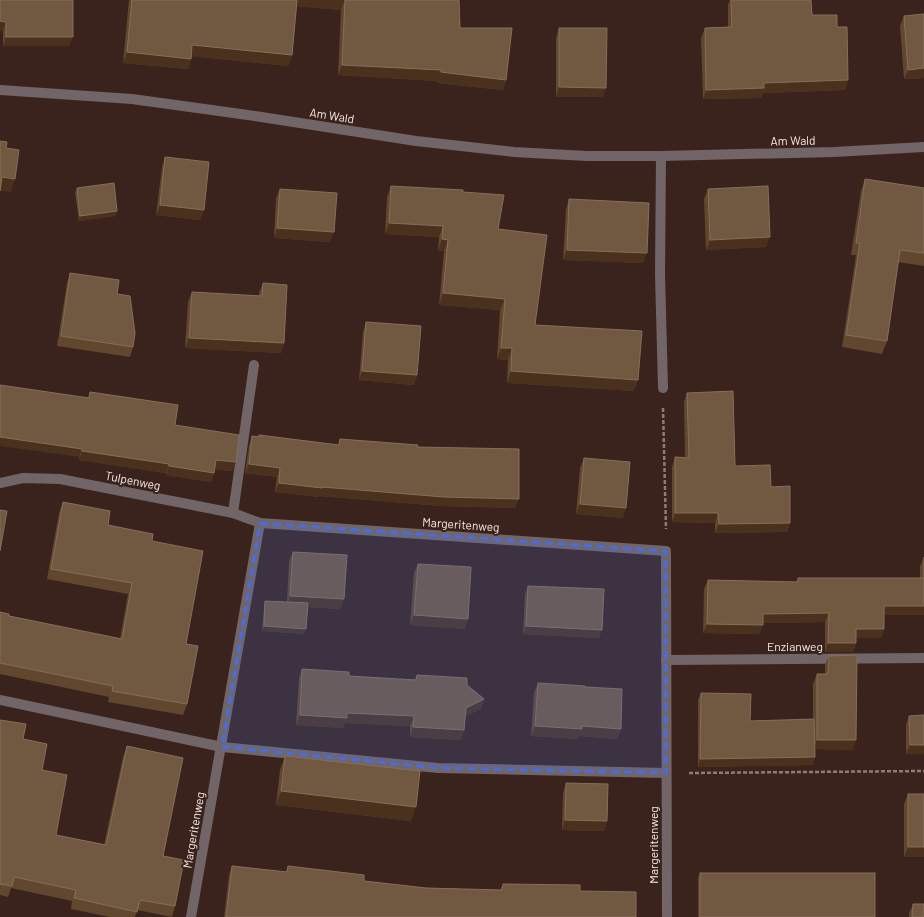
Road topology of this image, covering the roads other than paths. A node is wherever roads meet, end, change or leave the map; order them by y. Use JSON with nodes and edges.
{"nodes":[{"id":1,"x":0,"y":90,"type":"edge"},
{"id":2,"x":924,"y":147,"type":"edge"},
{"id":3,"x":661,"y":156,"type":"junction"},
{"id":4,"x":254,"y":365,"type":"dead end"},
{"id":5,"x":663,"y":388,"type":"road end"},
{"id":6,"x":0,"y":483,"type":"edge"},
{"id":7,"x":233,"y":513,"type":"junction"},
{"id":8,"x":260,"y":523,"type":"junction"},
{"id":9,"x":924,"y":658,"type":"edge"},
{"id":10,"x":666,"y":660,"type":"junction"},
{"id":11,"x":0,"y":700,"type":"edge"},
{"id":12,"x":222,"y":747,"type":"junction"},
{"id":13,"x":666,"y":773,"type":"junction"},
{"id":14,"x":191,"y":917,"type":"edge"},
{"id":15,"x":667,"y":917,"type":"edge"}],
"edges":[{"from":1,"to":3,"type":"street","name":"Am Wald"},
{"from":2,"to":3,"type":"street","name":"Am Wald"},
{"from":3,"to":5,"type":"street"},
{"from":4,"to":7,"type":"street"},
{"from":6,"to":7,"type":"street","name":"Tulpenweg"},
{"from":7,"to":8,"type":"street","name":"Tulpenweg"},
{"from":8,"to":10,"type":"street","name":"Margeritenweg"},
{"from":8,"to":12,"type":"street","name":"Margeritenweg"},
{"from":9,"to":10,"type":"street","name":"Enzianweg"},
{"from":10,"to":13,"type":"street","name":"Margeritenweg"},
{"from":11,"to":12,"type":"street"},
{"from":12,"to":13,"type":"street"},
{"from":12,"to":14,"type":"street","name":"Margeritenweg"},
{"from":13,"to":15,"type":"street","name":"Margeritenweg"}]}
